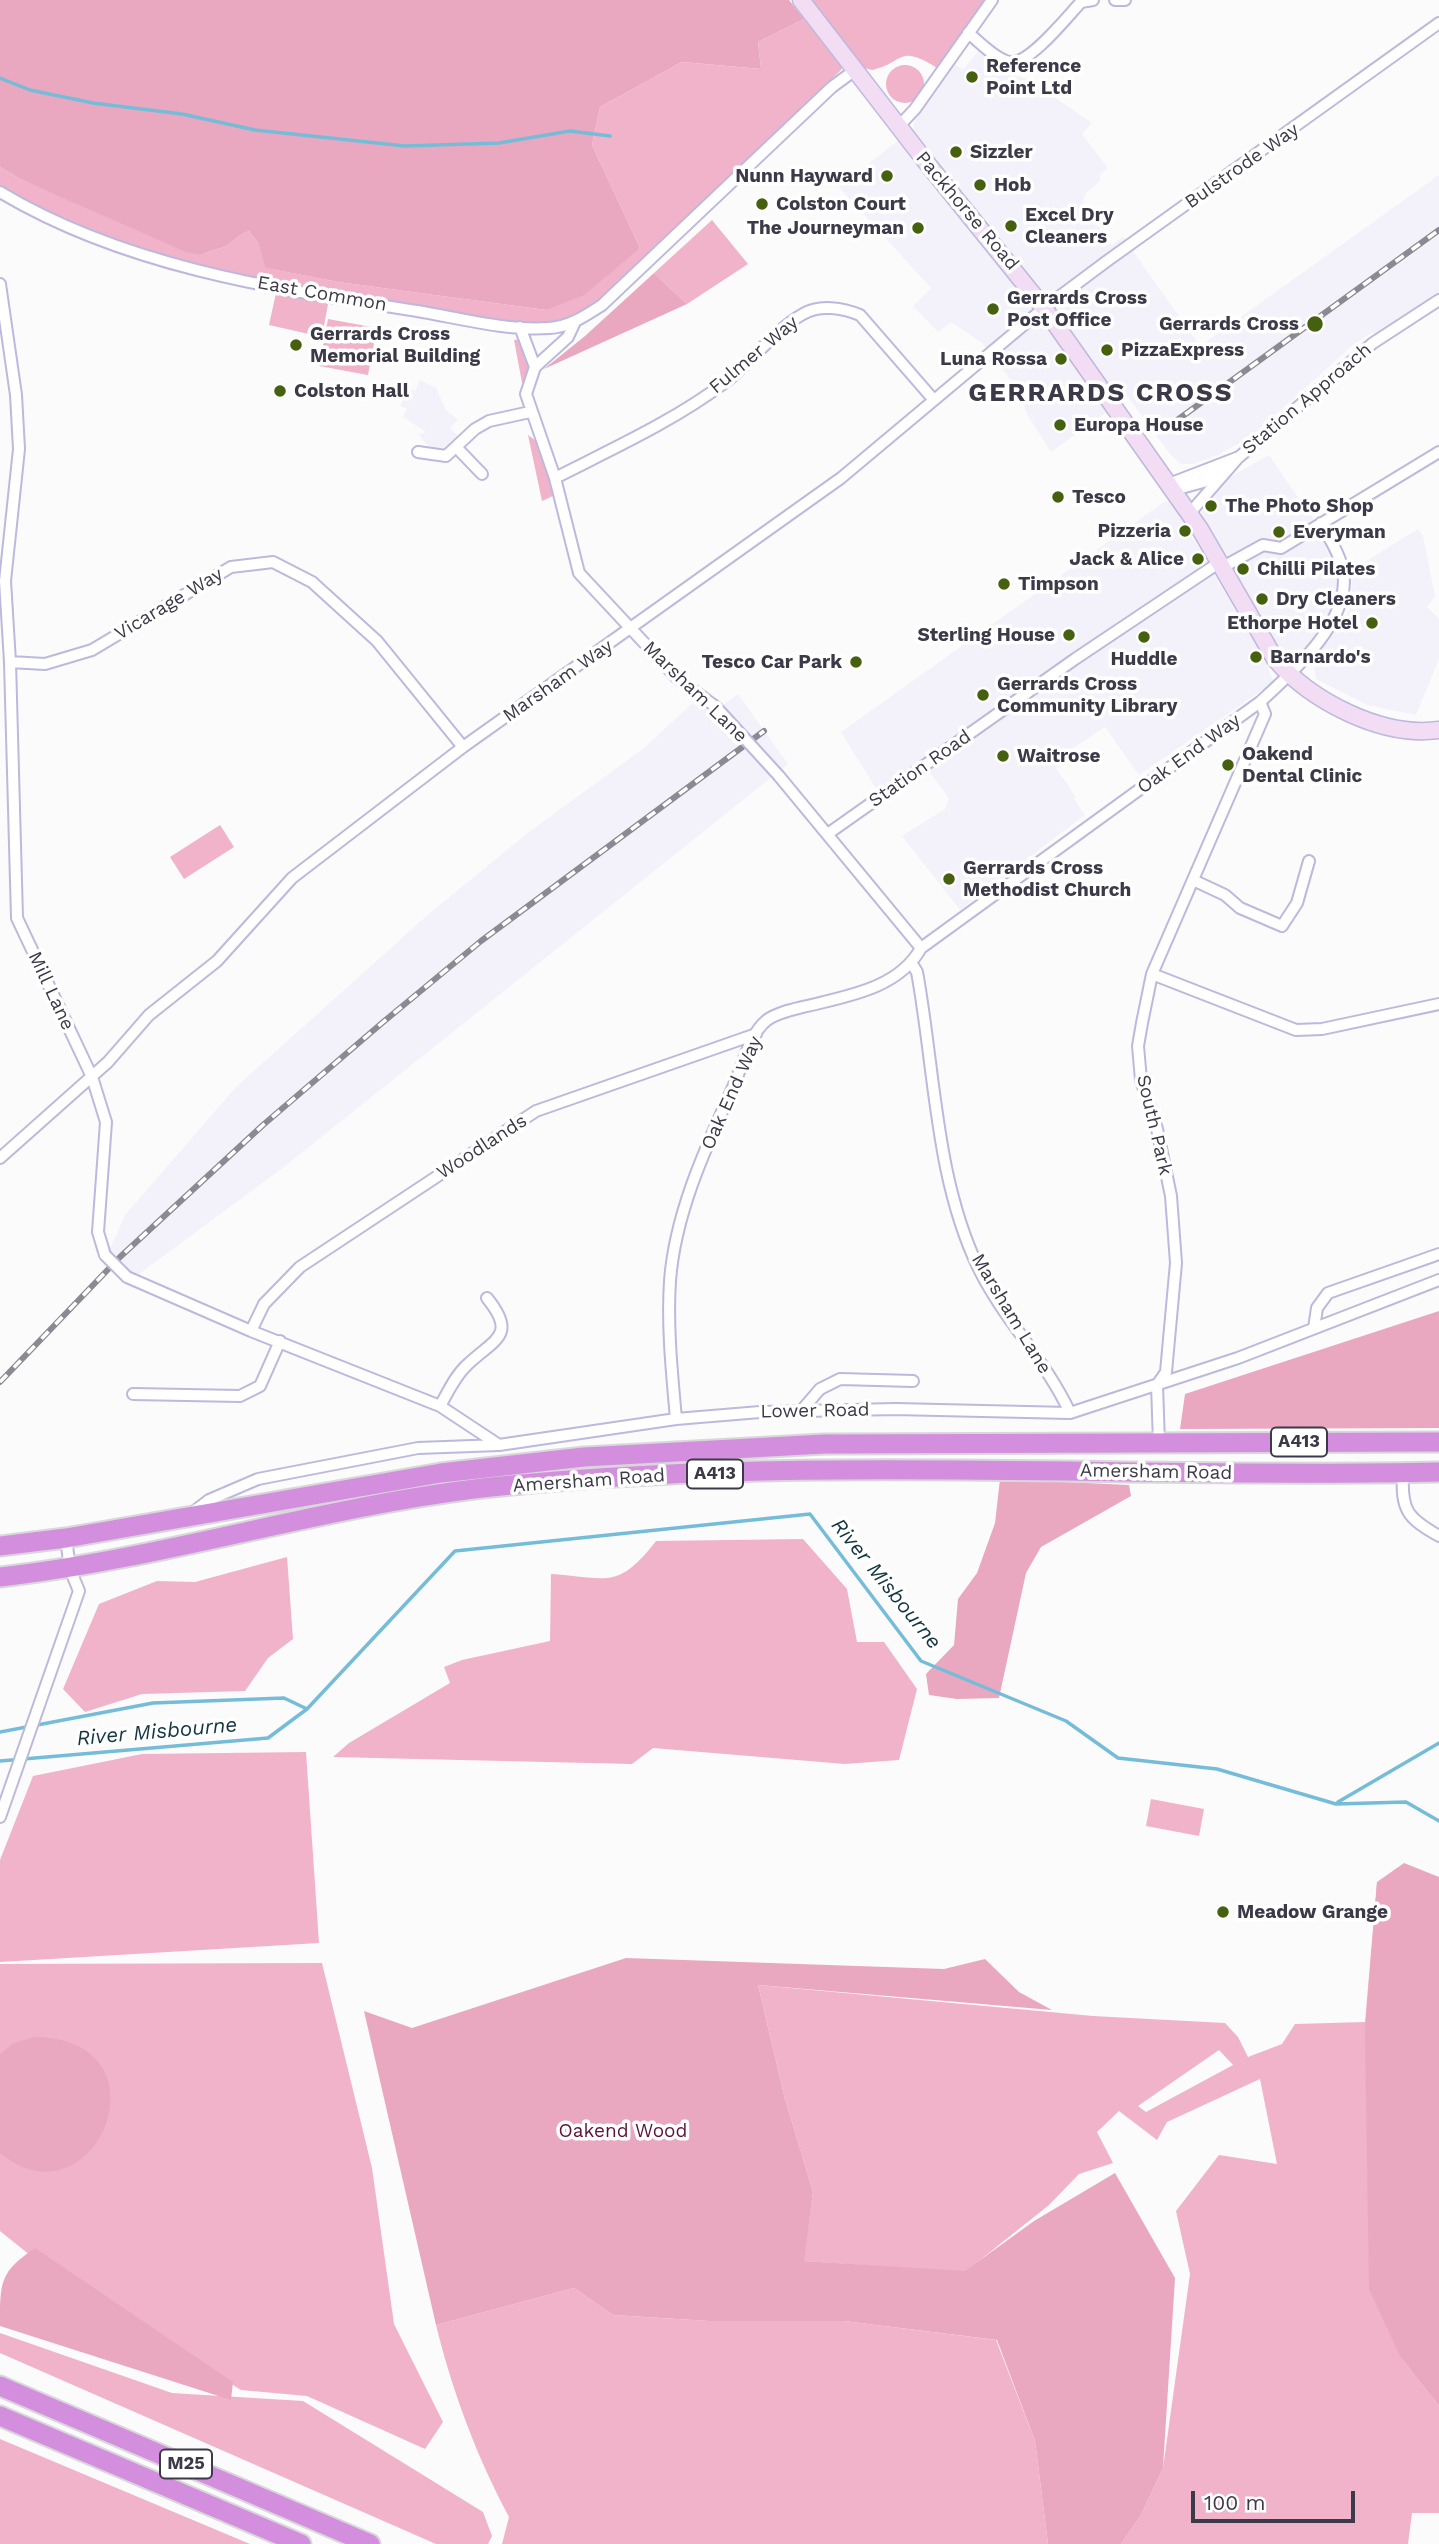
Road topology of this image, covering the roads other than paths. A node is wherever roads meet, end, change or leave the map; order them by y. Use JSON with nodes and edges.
{"nodes":[{"id":1,"x":801,"y":0,"type":"edge"},
{"id":2,"x":992,"y":0,"type":"edge"},
{"id":3,"x":1093,"y":0,"type":"edge"},
{"id":4,"x":1115,"y":0,"type":"edge"},
{"id":5,"x":1125,"y":0,"type":"edge"},
{"id":6,"x":1439,"y":23,"type":"edge"},
{"id":7,"x":968,"y":33,"type":"junction"},
{"id":8,"x":855,"y":70,"type":"junction"},
{"id":9,"x":898,"y":127,"type":"junction"},
{"id":10,"x":2,"y":193,"type":"edge"},
{"id":11,"x":0,"y":208,"type":"edge"},
{"id":12,"x":0,"y":284,"type":"edge"},
{"id":13,"x":1439,"y":300,"type":"edge"},
{"id":14,"x":1044,"y":308,"type":"junction"},
{"id":15,"x":575,"y":322,"type":"junction"},
{"id":16,"x":520,"y":327,"type":"junction"},
{"id":17,"x":536,"y":367,"type":"junction"},
{"id":18,"x":933,"y":399,"type":"junction"},
{"id":19,"x":530,"y":412,"type":"junction"},
{"id":20,"x":457,"y":448,"type":"junction"},
{"id":21,"x":418,"y":452,"type":"dead end"},
{"id":22,"x":1439,"y":452,"type":"edge"},
{"id":23,"x":1239,"y":457,"type":"junction"},
{"id":24,"x":482,"y":474,"type":"dead end"},
{"id":25,"x":555,"y":478,"type":"junction"},
{"id":26,"x":1172,"y":487,"type":"junction"},
{"id":27,"x":1189,"y":514,"type":"junction"},
{"id":28,"x":5,"y":519,"type":"edge"},
{"id":29,"x":1321,"y":523,"type":"junction"},
{"id":30,"x":1222,"y":564,"type":"junction"},
{"id":31,"x":632,"y":629,"type":"junction"},
{"id":32,"x":10,"y":662,"type":"junction"},
{"id":33,"x":1289,"y":675,"type":"junction"},
{"id":34,"x":1260,"y":702,"type":"junction"},
{"id":35,"x":1439,"y":730,"type":"edge"},
{"id":36,"x":463,"y":747,"type":"junction"},
{"id":37,"x":6,"y":778,"type":"edge"},
{"id":38,"x":829,"y":834,"type":"junction"},
{"id":39,"x":1309,"y":861,"type":"dead end"},
{"id":40,"x":1194,"y":880,"type":"junction"},
{"id":41,"x":921,"y":948,"type":"junction"},
{"id":42,"x":912,"y":964,"type":"junction"},
{"id":43,"x":1152,"y":974,"type":"junction"},
{"id":44,"x":1439,"y":1004,"type":"edge"},
{"id":45,"x":757,"y":1034,"type":"junction"},
{"id":46,"x":92,"y":1077,"type":"junction"},
{"id":47,"x":0,"y":1158,"type":"edge"},
{"id":48,"x":1439,"y":1254,"type":"edge"},
{"id":49,"x":1439,"y":1280,"type":"edge"},
{"id":50,"x":487,"y":1298,"type":"dead end"},
{"id":51,"x":1314,"y":1328,"type":"junction"},
{"id":52,"x":251,"y":1331,"type":"junction"},
{"id":53,"x":280,"y":1341,"type":"junction"},
{"id":54,"x":913,"y":1381,"type":"dead end"},
{"id":55,"x":1157,"y":1385,"type":"junction"},
{"id":56,"x":133,"y":1394,"type":"dead end"},
{"id":57,"x":440,"y":1406,"type":"junction"},
{"id":58,"x":801,"y":1411,"type":"junction"},
{"id":59,"x":1070,"y":1413,"type":"junction"},
{"id":60,"x":676,"y":1419,"type":"junction"},
{"id":61,"x":1439,"y":1442,"type":"edge"},
{"id":62,"x":1159,"y":1443,"type":"junction"},
{"id":63,"x":499,"y":1445,"type":"junction"},
{"id":64,"x":1439,"y":1472,"type":"edge"},
{"id":65,"x":1403,"y":1473,"type":"junction"},
{"id":66,"x":184,"y":1519,"type":"junction"},
{"id":67,"x":1439,"y":1536,"type":"edge"},
{"id":68,"x":66,"y":1538,"type":"junction"},
{"id":69,"x":0,"y":1545,"type":"edge"},
{"id":70,"x":70,"y":1569,"type":"junction"},
{"id":71,"x":0,"y":1577,"type":"edge"},
{"id":72,"x":0,"y":1818,"type":"edge"},
{"id":73,"x":0,"y":2386,"type":"edge"},
{"id":74,"x":0,"y":2416,"type":"edge"},
{"id":75,"x":301,"y":2544,"type":"edge"},
{"id":76,"x":370,"y":2544,"type":"edge"}],
"edges":[{"from":1,"to":8,"type":"main road","name":"Packhorse Road"},
{"from":2,"to":7,"type":"street"},
{"from":3,"to":7,"type":"street"},
{"from":4,"to":5,"type":"street"},
{"from":6,"to":14,"type":"street","name":"Bulstrode Way"},
{"from":7,"to":9,"type":"street"},
{"from":8,"to":9,"type":"main road","name":"Packhorse Road"},
{"from":8,"to":15,"type":"street","name":"East Common"},
{"from":9,"to":14,"type":"main road","name":"Packhorse Road"},
{"from":10,"to":11,"type":"street"},
{"from":10,"to":16,"type":"street","name":"East Common"},
{"from":12,"to":28,"type":"street","name":"Mill Lane"},
{"from":13,"to":23,"type":"street","name":"Station Approach"},
{"from":14,"to":18,"type":"street","name":"Marsham Way"},
{"from":14,"to":26,"type":"main road","name":"Packhorse Road"},
{"from":15,"to":16,"type":"street","name":"East Common"},
{"from":15,"to":17,"type":"street"},
{"from":16,"to":17,"type":"street"},
{"from":17,"to":19,"type":"street","name":"Marsham Lane"},
{"from":18,"to":25,"type":"street","name":"Fulmer Way"},
{"from":18,"to":31,"type":"street","name":"Marsham Way"},
{"from":19,"to":20,"type":"street"},
{"from":19,"to":25,"type":"street","name":"Marsham Lane"},
{"from":20,"to":21,"type":"street"},
{"from":20,"to":24,"type":"street"},
{"from":22,"to":29,"type":"street","name":"Station Road"},
{"from":23,"to":26,"type":"street"},
{"from":23,"to":27,"type":"street"},
{"from":25,"to":31,"type":"street","name":"Marsham Lane"},
{"from":26,"to":27,"type":"main road","name":"Packhorse Road"},
{"from":27,"to":30,"type":"main road","name":"Packhorse Road"},
{"from":28,"to":32,"type":"street","name":"Mill Lane"},
{"from":29,"to":30,"type":"street","name":"Station Road"},
{"from":29,"to":33,"type":"street","name":"Oak End Way"},
{"from":30,"to":33,"type":"main road","name":"Packhorse Road"},
{"from":30,"to":38,"type":"street","name":"Station Road"},
{"from":31,"to":36,"type":"street","name":"Marsham Way"},
{"from":31,"to":38,"type":"street","name":"Marsham Lane","bridge":true},
{"from":32,"to":36,"type":"street","name":"Vicarage Way"},
{"from":32,"to":37,"type":"street","name":"Mill Lane"},
{"from":33,"to":34,"type":"street","name":"Oak End Way"},
{"from":33,"to":35,"type":"main road","name":"Packhorse Road"},
{"from":34,"to":40,"type":"street","name":"South Park"},
{"from":34,"to":41,"type":"street","name":"Oak End Way"},
{"from":36,"to":46,"type":"street","name":"Marsham Way"},
{"from":37,"to":46,"type":"street","name":"Mill Lane"},
{"from":38,"to":41,"type":"street","name":"Marsham Lane"},
{"from":39,"to":40,"type":"street"},
{"from":40,"to":43,"type":"street","name":"South Park"},
{"from":41,"to":42,"type":"street","name":"Oak End Way"},
{"from":42,"to":45,"type":"street","name":"Oak End Way"},
{"from":42,"to":59,"type":"street","name":"Marsham Lane"},
{"from":43,"to":44,"type":"street"},
{"from":43,"to":55,"type":"street","name":"South Park"},
{"from":45,"to":52,"type":"street","name":"Woodlands"},
{"from":45,"to":60,"type":"street","name":"Oak End Way"},
{"from":46,"to":47,"type":"street","name":"Marsham Way"},
{"from":46,"to":52,"type":"street","name":"Mill Lane","bridge":true},
{"from":48,"to":51,"type":"street"},
{"from":49,"to":51,"type":"street","name":"Lower Road"},
{"from":50,"to":57,"type":"street"},
{"from":51,"to":55,"type":"street","name":"Lower Road"},
{"from":52,"to":53,"type":"street","name":"Mill Lane"},
{"from":53,"to":56,"type":"street"},
{"from":53,"to":57,"type":"street","name":"Mill Lane"},
{"from":54,"to":58,"type":"street"},
{"from":55,"to":59,"type":"street","name":"Lower Road"},
{"from":55,"to":62,"type":"street","name":"South Park"},
{"from":57,"to":63,"type":"street","name":"Mill Lane"},
{"from":58,"to":59,"type":"street","name":"Lower Road"},
{"from":58,"to":60,"type":"street","name":"Lower Road"},
{"from":60,"to":63,"type":"street","name":"Lower Road"},
{"from":61,"to":62,"type":"highway","number":"A413"},
{"from":62,"to":66,"type":"highway","number":"A413"},
{"from":63,"to":66,"type":"street","name":"Lower Road"},
{"from":64,"to":65,"type":"highway","name":"Amersham Road","number":"A413"},
{"from":65,"to":67,"type":"street"},
{"from":65,"to":70,"type":"highway","name":"Amersham Road","number":"A413"},
{"from":66,"to":68,"type":"highway","number":"A413"},
{"from":68,"to":69,"type":"highway","number":"A413"},
{"from":68,"to":70,"type":"street"},
{"from":70,"to":71,"type":"highway","name":"Amersham Road","number":"A413"},
{"from":70,"to":72,"type":"street"},
{"from":73,"to":76,"type":"highway","number":"M25"},
{"from":74,"to":75,"type":"highway","number":"M25"}]}
